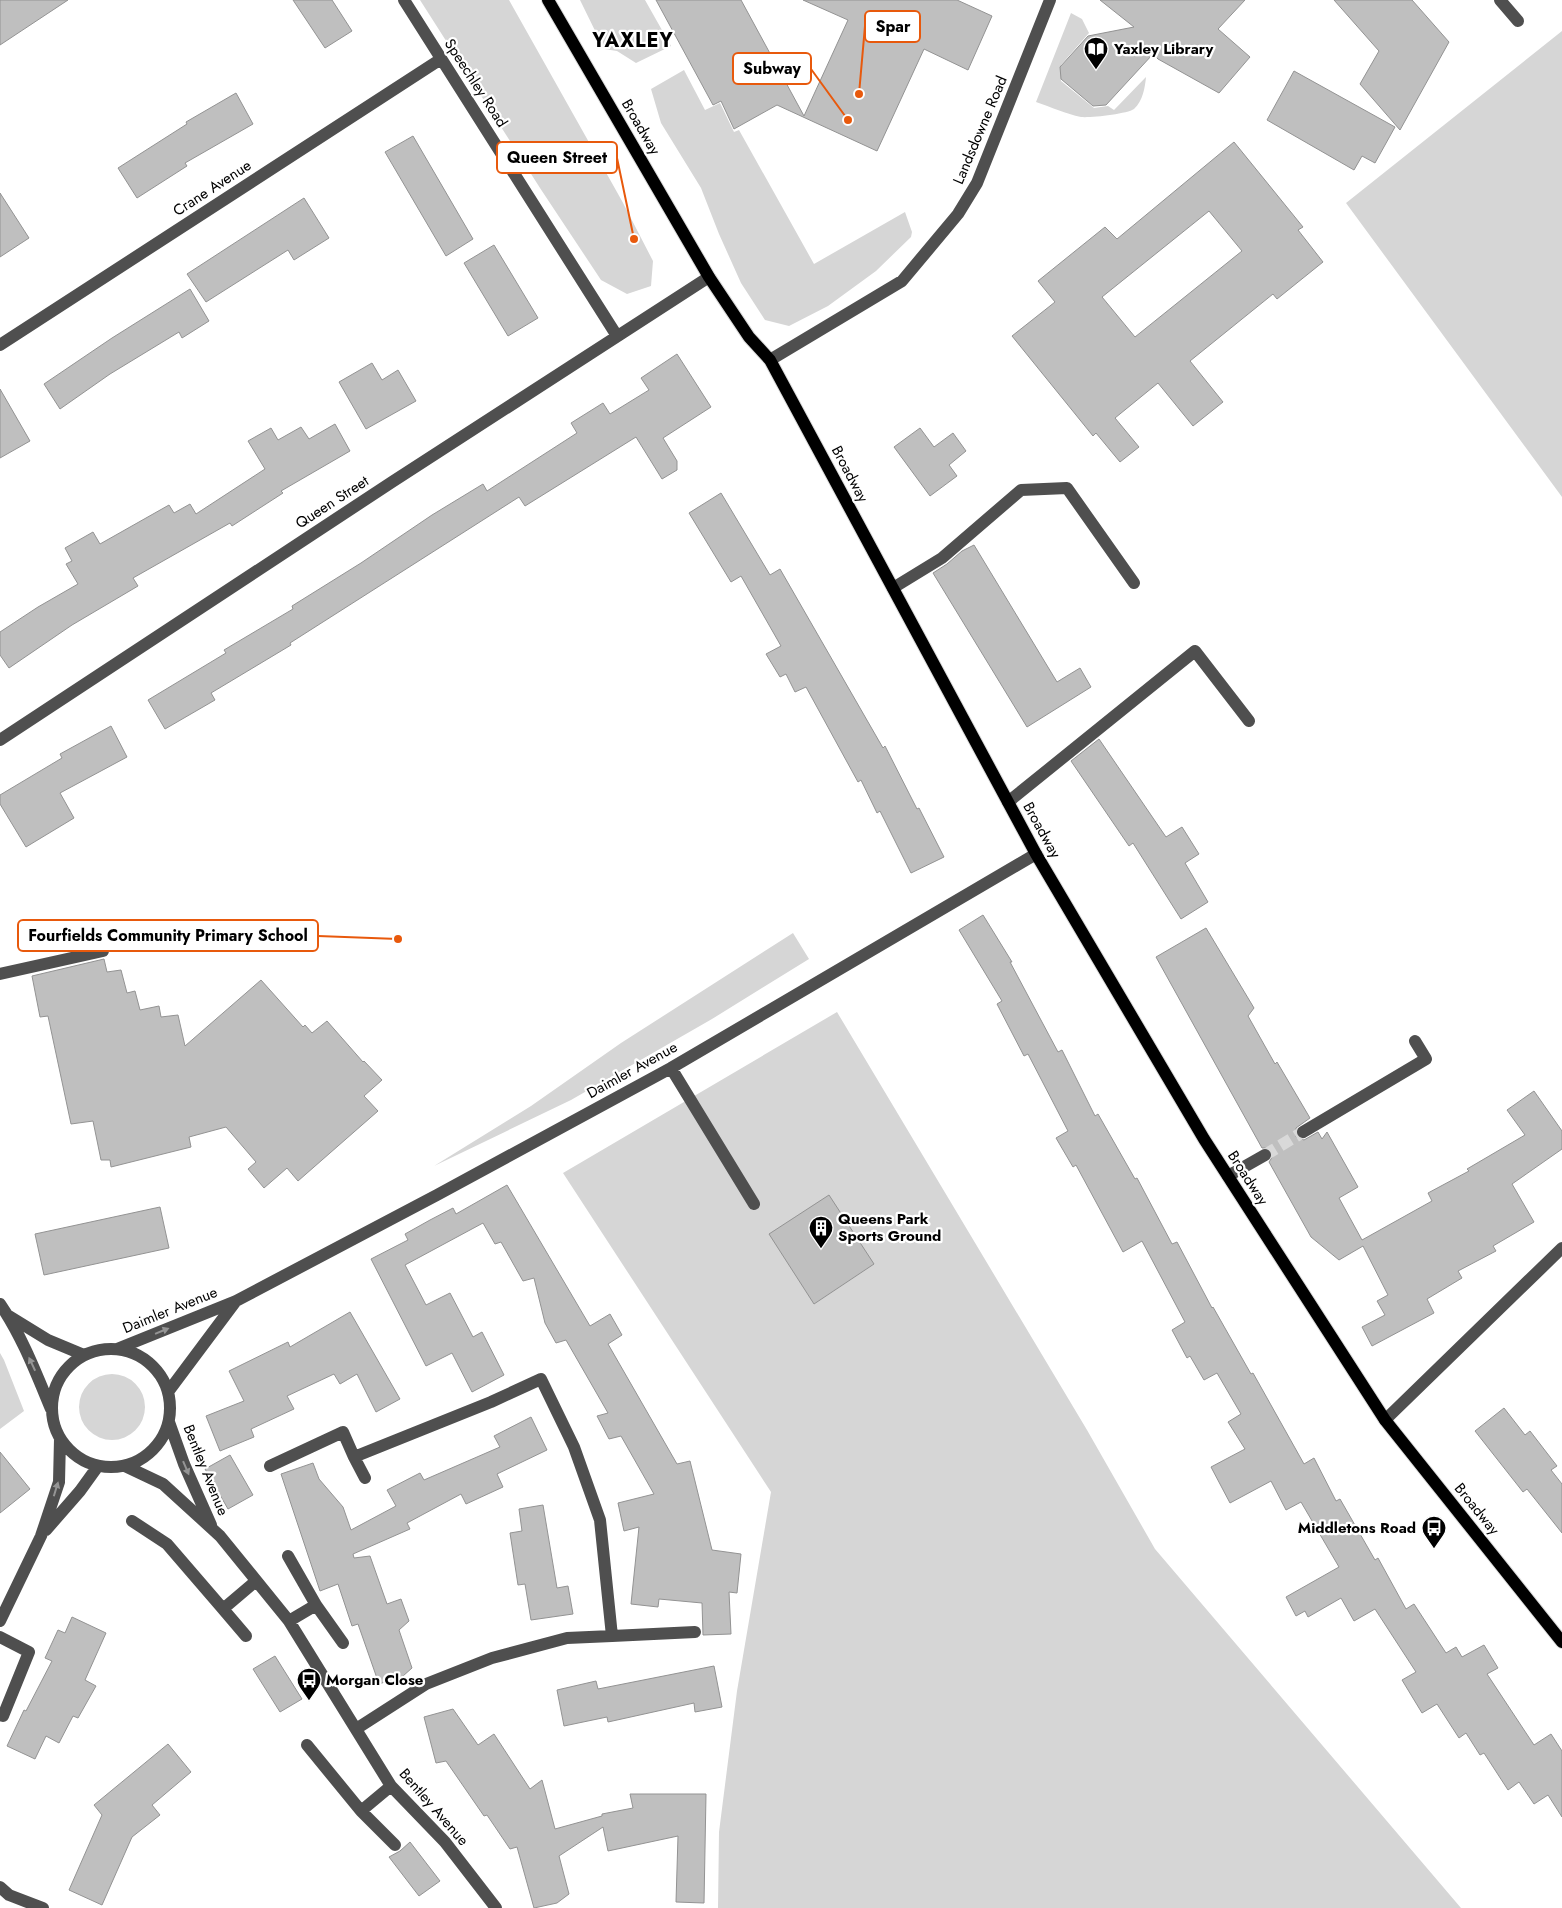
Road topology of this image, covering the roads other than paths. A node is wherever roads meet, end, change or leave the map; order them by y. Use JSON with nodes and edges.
{"nodes":[{"id":1,"x":404,"y":0,"type":"edge"},
{"id":2,"x":548,"y":0,"type":"edge"},
{"id":3,"x":1050,"y":0,"type":"edge"},
{"id":4,"x":1500,"y":0,"type":"edge"},
{"id":5,"x":1518,"y":21,"type":"dead end"},
{"id":6,"x":441,"y":59,"type":"junction"},
{"id":7,"x":709,"y":277,"type":"junction"},
{"id":8,"x":617,"y":336,"type":"junction"},
{"id":9,"x":0,"y":345,"type":"edge"},
{"id":10,"x":770,"y":360,"type":"junction"},
{"id":11,"x":1134,"y":583,"type":"dead end"},
{"id":12,"x":893,"y":588,"type":"junction"},
{"id":13,"x":1249,"y":721,"type":"dead end"},
{"id":14,"x":0,"y":740,"type":"edge"},
{"id":15,"x":1008,"y":802,"type":"junction"},
{"id":16,"x":1036,"y":854,"type":"junction"},
{"id":17,"x":103,"y":952,"type":"dead end"},
{"id":18,"x":0,"y":974,"type":"edge"},
{"id":19,"x":1415,"y":1041,"type":"dead end"},
{"id":20,"x":671,"y":1068,"type":"junction"},
{"id":21,"x":1303,"y":1132,"type":"tunnel mouth"},
{"id":22,"x":1266,"y":1155,"type":"tunnel mouth"},
{"id":23,"x":1228,"y":1176,"type":"junction"},
{"id":24,"x":754,"y":1204,"type":"dead end"},
{"id":25,"x":1562,"y":1248,"type":"edge"},
{"id":26,"x":236,"y":1301,"type":"junction"},
{"id":27,"x":0,"y":1304,"type":"edge"},
{"id":28,"x":8,"y":1316,"type":"junction"},
{"id":29,"x":117,"y":1349,"type":"junction"},
{"id":30,"x":84,"y":1355,"type":"junction"},
{"id":31,"x":168,"y":1392,"type":"junction"},
{"id":32,"x":51,"y":1409,"type":"junction"},
{"id":33,"x":1385,"y":1420,"type":"junction"},
{"id":34,"x":169,"y":1422,"type":"junction"},
{"id":35,"x":60,"y":1439,"type":"junction"},
{"id":36,"x":354,"y":1457,"type":"junction"},
{"id":37,"x":98,"y":1466,"type":"junction"},
{"id":38,"x":125,"y":1466,"type":"junction"},
{"id":39,"x":270,"y":1466,"type":"dead end"},
{"id":40,"x":365,"y":1478,"type":"dead end"},
{"id":41,"x":132,"y":1521,"type":"dead end"},
{"id":42,"x":214,"y":1530,"type":"junction"},
{"id":43,"x":41,"y":1536,"type":"junction"},
{"id":44,"x":288,"y":1556,"type":"dead end"},
{"id":45,"x":256,"y":1581,"type":"junction"},
{"id":46,"x":316,"y":1605,"type":"junction"},
{"id":47,"x":223,"y":1609,"type":"junction"},
{"id":48,"x":288,"y":1621,"type":"junction"},
{"id":49,"x":0,"y":1622,"type":"edge"},
{"id":50,"x":695,"y":1632,"type":"dead end"},
{"id":51,"x":246,"y":1636,"type":"dead end"},
{"id":52,"x":612,"y":1636,"type":"junction"},
{"id":53,"x":0,"y":1637,"type":"edge"},
{"id":54,"x":1562,"y":1642,"type":"edge"},
{"id":55,"x":343,"y":1643,"type":"dead end"},
{"id":56,"x":2,"y":1716,"type":"dead end"},
{"id":57,"x":356,"y":1728,"type":"junction"},
{"id":58,"x":308,"y":1745,"type":"dead end"},
{"id":59,"x":391,"y":1786,"type":"junction"},
{"id":60,"x":361,"y":1811,"type":"junction"},
{"id":61,"x":395,"y":1845,"type":"dead end"},
{"id":62,"x":0,"y":1888,"type":"edge"},
{"id":63,"x":43,"y":1908,"type":"edge"},
{"id":64,"x":496,"y":1908,"type":"edge"}],
"edges":[{"from":1,"to":6,"type":"street","name":"Speechley Road"},
{"from":2,"to":7,"type":"main road","name":"Broadway"},
{"from":3,"to":10,"type":"street","name":"Landsdowne Road"},
{"from":4,"to":5,"type":"street"},
{"from":6,"to":8,"type":"street","name":"Speechley Road"},
{"from":6,"to":9,"type":"street","name":"Crane Avenue"},
{"from":7,"to":8,"type":"street","name":"Queen Street"},
{"from":7,"to":10,"type":"main road","name":"Broadway"},
{"from":8,"to":14,"type":"street","name":"Queen Street"},
{"from":10,"to":12,"type":"main road","name":"Broadway"},
{"from":11,"to":12,"type":"street"},
{"from":12,"to":15,"type":"main road","name":"Broadway"},
{"from":13,"to":15,"type":"street"},
{"from":15,"to":16,"type":"main road","name":"Broadway"},
{"from":16,"to":20,"type":"street","name":"Daimler Avenue"},
{"from":16,"to":23,"type":"main road","name":"Broadway"},
{"from":17,"to":18,"type":"street"},
{"from":19,"to":21,"type":"street"},
{"from":20,"to":24,"type":"street"},
{"from":20,"to":26,"type":"street","name":"Daimler Avenue"},
{"from":22,"to":23,"type":"street"},
{"from":23,"to":33,"type":"main road","name":"Broadway"},
{"from":25,"to":33,"type":"street"},
{"from":29,"to":26,"type":"street","name":"Daimler Avenue","one_way":true},
{"from":26,"to":31,"type":"street","name":"Daimler Avenue"},
{"from":27,"to":28,"type":"street"},
{"from":28,"to":30,"type":"street"},
{"from":32,"to":28,"type":"street","one_way":true},
{"from":29,"to":30,"type":"street"},
{"from":29,"to":31,"type":"street"},
{"from":30,"to":32,"type":"street"},
{"from":31,"to":34,"type":"street"},
{"from":32,"to":35,"type":"street"},
{"from":33,"to":54,"type":"main road","name":"Broadway"},
{"from":34,"to":38,"type":"street"},
{"from":34,"to":42,"type":"street","name":"Bentley Avenue","one_way":true},
{"from":35,"to":37,"type":"street"},
{"from":43,"to":35,"type":"street","one_way":true},
{"from":36,"to":39,"type":"street"},
{"from":36,"to":40,"type":"street"},
{"from":36,"to":52,"type":"street"},
{"from":37,"to":38,"type":"street"},
{"from":37,"to":43,"type":"street"},
{"from":38,"to":42,"type":"street","name":"Bentley Avenue"},
{"from":41,"to":47,"type":"street"},
{"from":42,"to":45,"type":"street","name":"Bentley Avenue"},
{"from":43,"to":49,"type":"street"},
{"from":44,"to":46,"type":"street"},
{"from":45,"to":47,"type":"street"},
{"from":45,"to":48,"type":"street","name":"Bentley Avenue"},
{"from":46,"to":48,"type":"street"},
{"from":46,"to":55,"type":"street"},
{"from":47,"to":51,"type":"street"},
{"from":48,"to":57,"type":"street","name":"Bentley Avenue"},
{"from":50,"to":52,"type":"street"},
{"from":52,"to":57,"type":"street"},
{"from":53,"to":56,"type":"street"},
{"from":57,"to":59,"type":"street","name":"Bentley Avenue"},
{"from":58,"to":60,"type":"street"},
{"from":59,"to":60,"type":"street"},
{"from":59,"to":64,"type":"street","name":"Bentley Avenue"},
{"from":60,"to":61,"type":"street"},
{"from":62,"to":63,"type":"street"}]}
